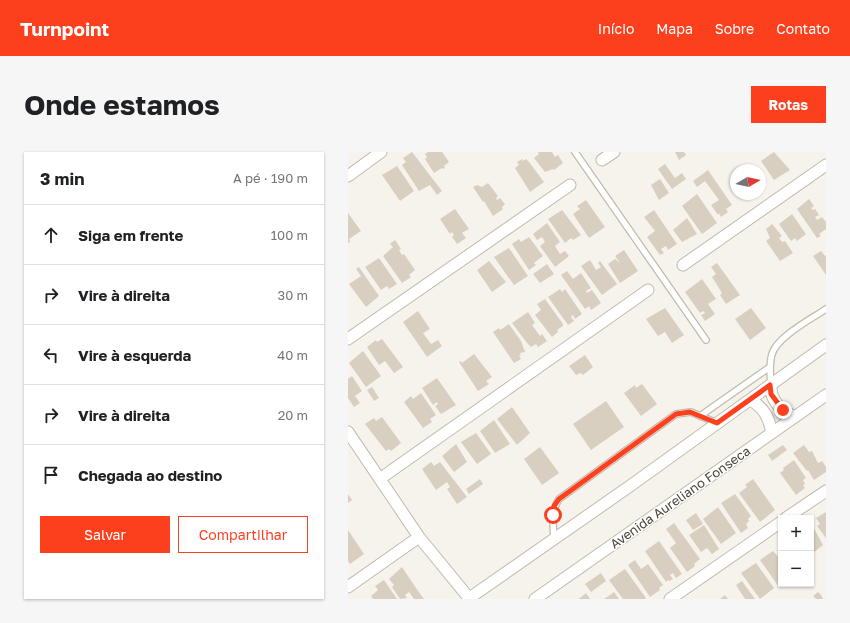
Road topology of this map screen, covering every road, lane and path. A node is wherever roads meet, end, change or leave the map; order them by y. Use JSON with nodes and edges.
{"nodes":[{"id":1,"x":381,"y":152,"type":"edge"},
{"id":2,"x":575,"y":152,"type":"edge"},
{"id":3,"x":614,"y":152,"type":"edge"},
{"id":4,"x":602,"y":160,"type":"dead end"},
{"id":5,"x":826,"y":164,"type":"edge"},
{"id":6,"x":348,"y":176,"type":"edge"},
{"id":7,"x":570,"y":185,"type":"dead end"},
{"id":8,"x":683,"y":265,"type":"dead end"},
{"id":9,"x":648,"y":290,"type":"dead end"},
{"id":10,"x":826,"y":309,"type":"edge"},
{"id":11,"x":348,"y":339,"type":"edge"},
{"id":12,"x":706,"y":340,"type":"dead end"},
{"id":13,"x":826,"y":345,"type":"edge"},
{"id":14,"x":770,"y":367,"type":"junction"},
{"id":15,"x":770,"y":385,"type":"junction"},
{"id":16,"x":826,"y":395,"type":"edge"},
{"id":17,"x":750,"y":400,"type":"junction"},
{"id":18,"x":700,"y":416,"type":"junction"},
{"id":19,"x":795,"y":417,"type":"junction"},
{"id":20,"x":717,"y":423,"type":"junction"},
{"id":21,"x":348,"y":432,"type":"edge"},
{"id":22,"x":772,"y":433,"type":"junction"},
{"id":23,"x":381,"y":478,"type":"junction"},
{"id":24,"x":826,"y":490,"type":"edge"},
{"id":25,"x":790,"y":515,"type":"edge"},
{"id":26,"x":778,"y":524,"type":"edge"},
{"id":27,"x":420,"y":537,"type":"junction"},
{"id":28,"x":554,"y":538,"type":"junction"},
{"id":29,"x":348,"y":587,"type":"edge"},
{"id":30,"x":468,"y":599,"type":"edge"},
{"id":31,"x":534,"y":599,"type":"edge"},
{"id":32,"x":670,"y":599,"type":"edge"}],
"edges":[{"from":1,"to":6,"type":"street"},
{"from":2,"to":12,"type":"lane"},
{"from":3,"to":4,"type":"street"},
{"from":5,"to":8,"type":"street"},
{"from":7,"to":11,"type":"street"},
{"from":9,"to":23,"type":"street"},
{"from":10,"to":14,"type":"lane"},
{"from":13,"to":15,"type":"street"},
{"from":14,"to":15,"type":"lane"},
{"from":14,"to":18,"type":"lane"},
{"from":15,"to":17,"type":"street"},
{"from":15,"to":19,"type":"street"},
{"from":16,"to":19,"type":"street","name":"Avenida Aureliano Fonseca"},
{"from":17,"to":20,"type":"street"},
{"from":17,"to":22,"type":"street"},
{"from":18,"to":20,"type":"lane"},
{"from":18,"to":28,"type":"lane"},
{"from":19,"to":22,"type":"street","name":"Avenida Aureliano Fonseca"},
{"from":20,"to":28,"type":"street"},
{"from":21,"to":23,"type":"street"},
{"from":22,"to":31,"type":"street","name":"Avenida Aureliano Fonseca"},
{"from":23,"to":27,"type":"street"},
{"from":24,"to":25,"type":"street"},
{"from":26,"to":32,"type":"street"},
{"from":27,"to":29,"type":"street"},
{"from":27,"to":30,"type":"street"},
{"from":28,"to":30,"type":"street"}]}
